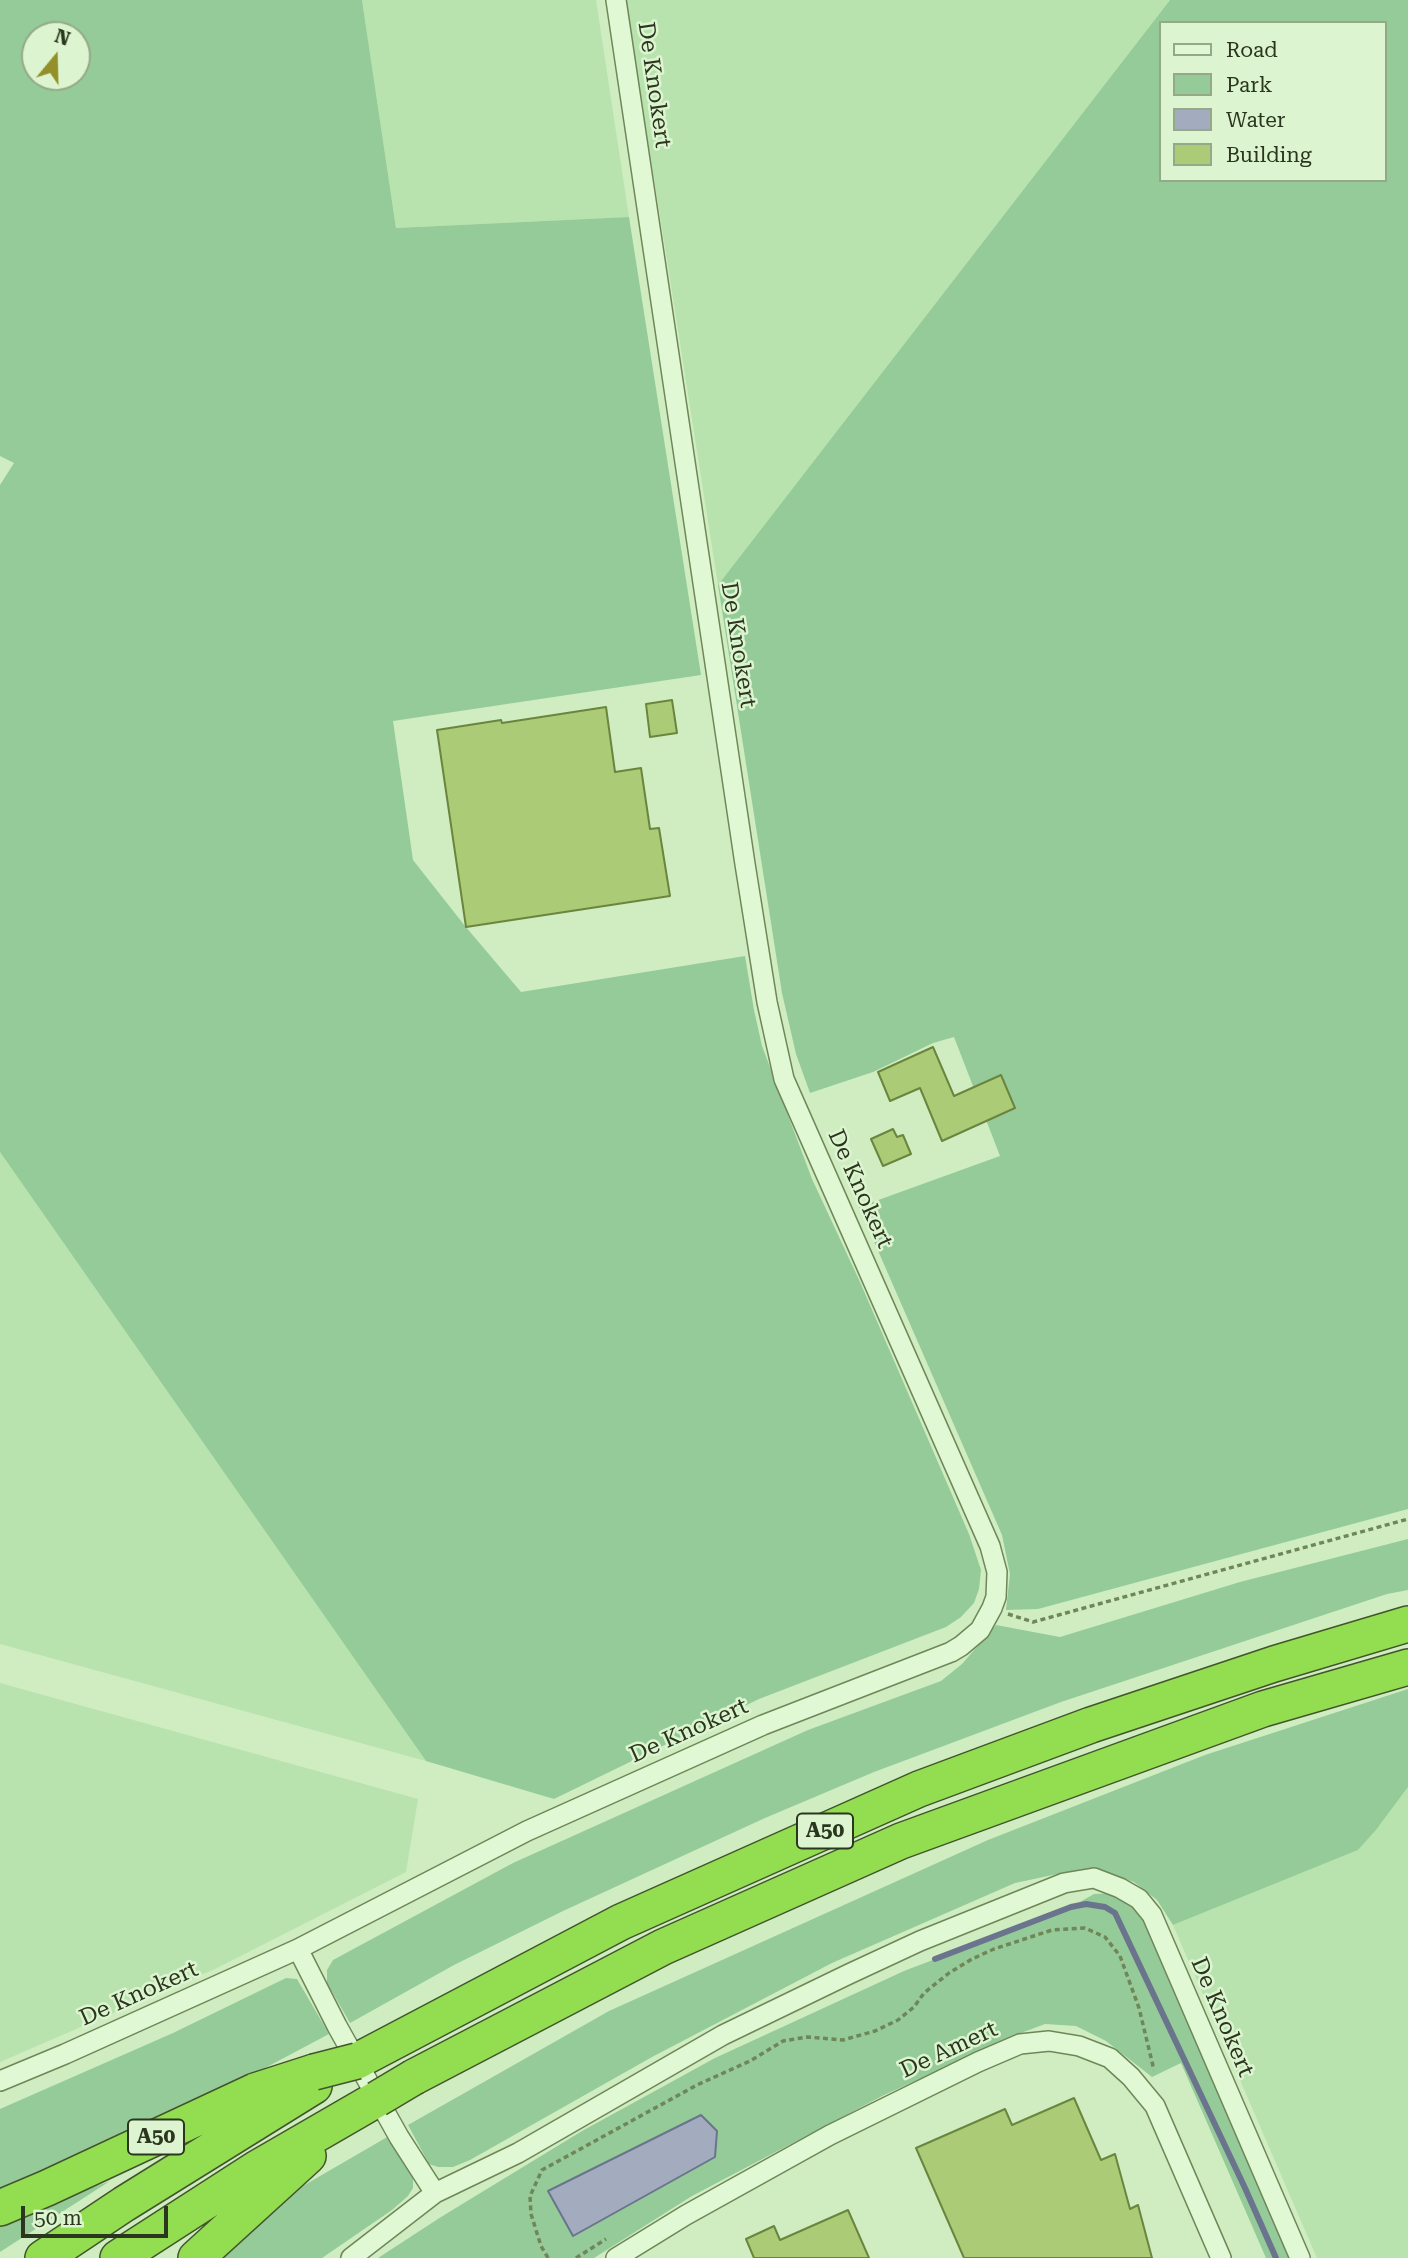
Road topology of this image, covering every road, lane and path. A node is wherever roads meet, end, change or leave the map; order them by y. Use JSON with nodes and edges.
{"nodes":[{"id":1,"x":616,"y":0,"type":"edge"},
{"id":2,"x":1408,"y":1519,"type":"edge"},
{"id":3,"x":992,"y":1608,"type":"junction"},
{"id":4,"x":1408,"y":1623,"type":"edge"},
{"id":5,"x":1408,"y":1667,"type":"edge"},
{"id":6,"x":298,"y":1949,"type":"junction"},
{"id":7,"x":1144,"y":2062,"type":"dead end"},
{"id":8,"x":317,"y":2078,"type":"junction"},
{"id":9,"x":0,"y":2081,"type":"edge"},
{"id":10,"x":368,"y":2104,"type":"junction"},
{"id":11,"x":435,"y":2193,"type":"junction"},
{"id":12,"x":0,"y":2208,"type":"edge"},
{"id":13,"x":610,"y":2237,"type":"dead end"},
{"id":14,"x":43,"y":2258,"type":"edge"},
{"id":15,"x":118,"y":2258,"type":"edge"},
{"id":16,"x":196,"y":2258,"type":"edge"},
{"id":17,"x":351,"y":2258,"type":"edge"},
{"id":18,"x":548,"y":2258,"type":"edge"},
{"id":19,"x":576,"y":2258,"type":"edge"},
{"id":20,"x":616,"y":2258,"type":"edge"},
{"id":21,"x":1221,"y":2258,"type":"edge"},
{"id":22,"x":1300,"y":2258,"type":"edge"}],
"edges":[{"from":1,"to":3,"type":"street","name":"De Knokert"},
{"from":2,"to":3,"type":"path"},
{"from":3,"to":6,"type":"street","name":"De Knokert"},
{"from":4,"to":8,"type":"highway","number":"A50","bridge":true},
{"from":5,"to":10,"type":"highway","number":"A50","bridge":true},
{"from":6,"to":9,"type":"street","name":"De Knokert"},
{"from":6,"to":11,"type":"street"},
{"from":7,"to":18,"type":"path"},
{"from":8,"to":12,"type":"highway","number":"A50"},
{"from":8,"to":14,"type":"highway","number":"A50"},
{"from":10,"to":15,"type":"highway","number":"A50"},
{"from":10,"to":16,"type":"highway","number":"A50"},
{"from":11,"to":17,"type":"street","name":"De Knokert"},
{"from":11,"to":22,"type":"street","name":"De Knokert"},
{"from":13,"to":19,"type":"path"},
{"from":20,"to":21,"type":"street","name":"De Amert"}]}
